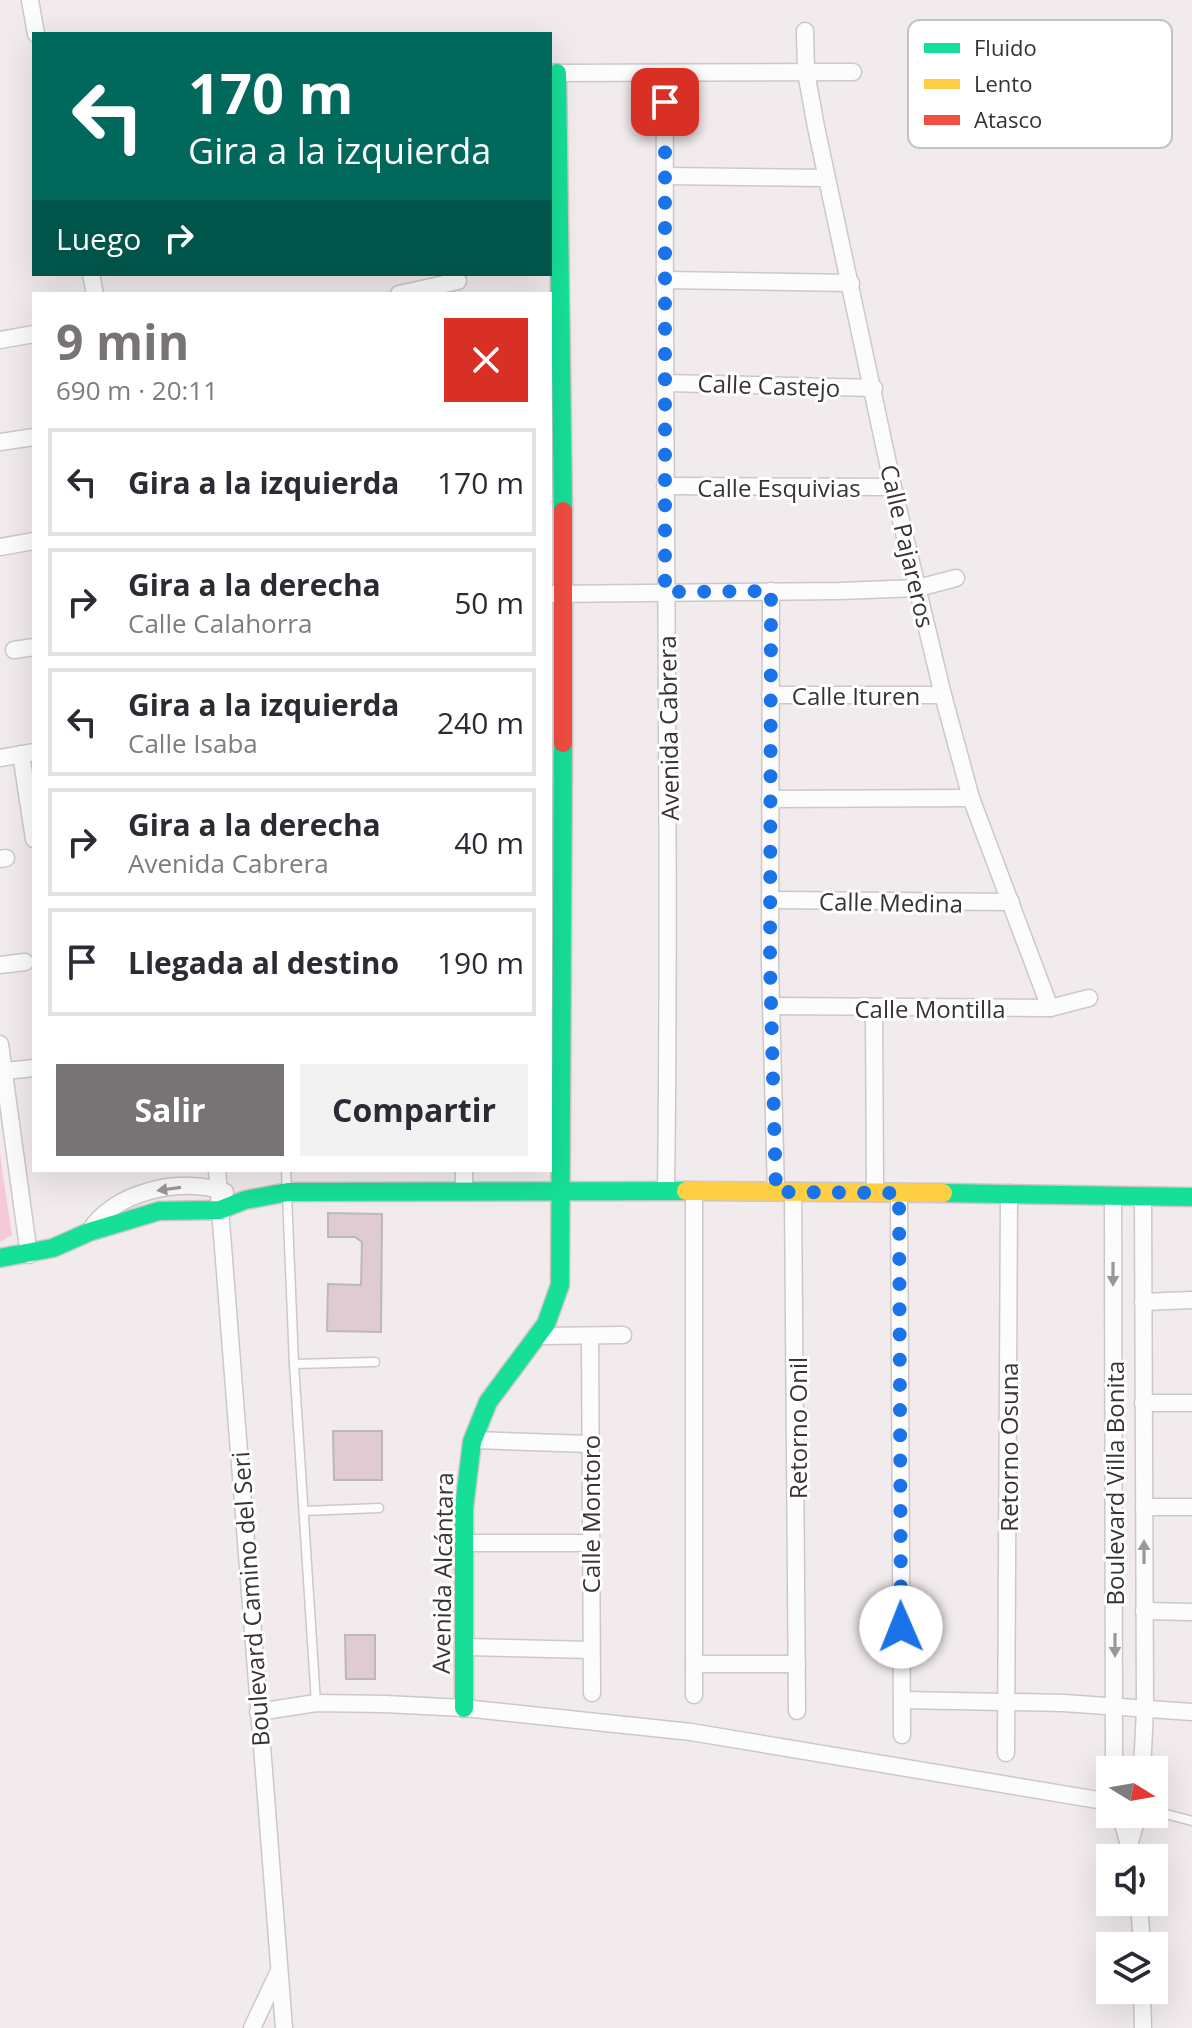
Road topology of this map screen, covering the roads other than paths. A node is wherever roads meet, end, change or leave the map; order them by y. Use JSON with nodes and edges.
{"nodes":[{"id":1,"x":30,"y":0,"type":"edge"},
{"id":2,"x":805,"y":31,"type":"dead end"},
{"id":3,"x":36,"y":32,"type":"edge"},
{"id":4,"x":806,"y":72,"type":"junction"},
{"id":5,"x":853,"y":72,"type":"dead end"},
{"id":6,"x":553,"y":73,"type":"edge"},
{"id":7,"x":665,"y":73,"type":"junction"},
{"id":8,"x":665,"y":176,"type":"junction"},
{"id":9,"x":826,"y":178,"type":"junction"},
{"id":10,"x":664,"y":280,"type":"junction"},
{"id":11,"x":458,"y":283,"type":"edge"},
{"id":12,"x":851,"y":283,"type":"junction"},
{"id":13,"x":410,"y":292,"type":"edge"},
{"id":14,"x":32,"y":336,"type":"edge"},
{"id":15,"x":0,"y":340,"type":"edge"},
{"id":16,"x":665,"y":383,"type":"junction"},
{"id":17,"x":874,"y":388,"type":"junction"},
{"id":18,"x":32,"y":437,"type":"edge"},
{"id":19,"x":0,"y":442,"type":"edge"},
{"id":20,"x":665,"y":486,"type":"junction"},
{"id":21,"x":893,"y":487,"type":"junction"},
{"id":22,"x":32,"y":541,"type":"edge"},
{"id":23,"x":0,"y":547,"type":"edge"},
{"id":24,"x":956,"y":578,"type":"dead end"},
{"id":25,"x":918,"y":588,"type":"junction"},
{"id":26,"x":771,"y":591,"type":"junction"},
{"id":27,"x":665,"y":592,"type":"junction"},
{"id":28,"x":557,"y":593,"type":"edge"},
{"id":29,"x":32,"y":647,"type":"edge"},
{"id":30,"x":14,"y":650,"type":"dead end"},
{"id":31,"x":770,"y":695,"type":"junction"},
{"id":32,"x":943,"y":695,"type":"junction"},
{"id":33,"x":27,"y":753,"type":"edge"},
{"id":34,"x":0,"y":758,"type":"edge"},
{"id":35,"x":971,"y":798,"type":"junction"},
{"id":36,"x":770,"y":799,"type":"junction"},
{"id":37,"x":32,"y":814,"type":"edge"},
{"id":38,"x":770,"y":900,"type":"junction"},
{"id":39,"x":1011,"y":902,"type":"junction"},
{"id":40,"x":25,"y":962,"type":"dead end"},
{"id":41,"x":0,"y":965,"type":"edge"},
{"id":42,"x":1089,"y":998,"type":"dead end"},
{"id":43,"x":771,"y":1006,"type":"junction"},
{"id":44,"x":874,"y":1008,"type":"junction"},
{"id":45,"x":1050,"y":1008,"type":"junction"},
{"id":46,"x":0,"y":1044,"type":"edge"},
{"id":47,"x":32,"y":1068,"type":"edge"},
{"id":48,"x":5,"y":1071,"type":"junction"},
{"id":49,"x":5,"y":1118,"type":"edge"},
{"id":50,"x":217,"y":1172,"type":"edge"},
{"id":51,"x":286,"y":1172,"type":"edge"},
{"id":52,"x":464,"y":1172,"type":"edge"},
{"id":53,"x":218,"y":1190,"type":"junction"},
{"id":54,"x":464,"y":1190,"type":"junction"},
{"id":55,"x":562,"y":1190,"type":"junction"},
{"id":56,"x":666,"y":1191,"type":"junction"},
{"id":57,"x":785,"y":1191,"type":"junction"},
{"id":58,"x":288,"y":1192,"type":"junction"},
{"id":59,"x":694,"y":1192,"type":"junction"},
{"id":60,"x":875,"y":1193,"type":"junction"},
{"id":61,"x":899,"y":1193,"type":"junction"},
{"id":62,"x":1009,"y":1193,"type":"junction"},
{"id":63,"x":1113,"y":1196,"type":"junction"},
{"id":64,"x":1143,"y":1196,"type":"junction"},
{"id":65,"x":1192,"y":1197,"type":"edge"},
{"id":66,"x":245,"y":1200,"type":"junction"},
{"id":67,"x":220,"y":1210,"type":"junction"},
{"id":68,"x":89,"y":1232,"type":"junction"},
{"id":69,"x":29,"y":1255,"type":"junction"},
{"id":70,"x":0,"y":1258,"type":"edge"},
{"id":71,"x":1192,"y":1300,"type":"edge"},
{"id":72,"x":1143,"y":1302,"type":"junction"},
{"id":73,"x":623,"y":1335,"type":"dead end"},
{"id":74,"x":541,"y":1336,"type":"junction"},
{"id":75,"x":590,"y":1336,"type":"junction"},
{"id":76,"x":375,"y":1362,"type":"dead end"},
{"id":77,"x":294,"y":1364,"type":"junction"},
{"id":78,"x":1143,"y":1403,"type":"junction"},
{"id":79,"x":1192,"y":1403,"type":"edge"},
{"id":80,"x":474,"y":1440,"type":"junction"},
{"id":81,"x":590,"y":1444,"type":"junction"},
{"id":82,"x":1144,"y":1507,"type":"junction"},
{"id":83,"x":1192,"y":1507,"type":"edge"},
{"id":84,"x":379,"y":1508,"type":"dead end"},
{"id":85,"x":304,"y":1511,"type":"junction"},
{"id":86,"x":464,"y":1543,"type":"junction"},
{"id":87,"x":591,"y":1543,"type":"junction"},
{"id":88,"x":1144,"y":1611,"type":"junction"},
{"id":89,"x":1192,"y":1612,"type":"edge"},
{"id":90,"x":465,"y":1647,"type":"junction"},
{"id":91,"x":591,"y":1650,"type":"junction"},
{"id":92,"x":694,"y":1664,"type":"junction"},
{"id":93,"x":797,"y":1664,"type":"junction"},
{"id":94,"x":592,"y":1693,"type":"dead end"},
{"id":95,"x":694,"y":1695,"type":"dead end"},
{"id":96,"x":903,"y":1700,"type":"junction"},
{"id":97,"x":1007,"y":1701,"type":"junction"},
{"id":98,"x":316,"y":1703,"type":"junction"},
{"id":99,"x":1115,"y":1707,"type":"junction"},
{"id":100,"x":464,"y":1708,"type":"junction"},
{"id":101,"x":1145,"y":1710,"type":"junction"},
{"id":102,"x":797,"y":1711,"type":"dead end"},
{"id":103,"x":258,"y":1712,"type":"junction"},
{"id":104,"x":1192,"y":1712,"type":"edge"},
{"id":105,"x":902,"y":1735,"type":"dead end"},
{"id":106,"x":1006,"y":1753,"type":"dead end"},
{"id":107,"x":1114,"y":1756,"type":"edge"},
{"id":108,"x":1143,"y":1756,"type":"edge"},
{"id":109,"x":1096,"y":1800,"type":"edge"},
{"id":110,"x":1168,"y":1815,"type":"edge"},
{"id":111,"x":1192,"y":1821,"type":"edge"},
{"id":112,"x":279,"y":1971,"type":"junction"},
{"id":113,"x":1142,"y":2004,"type":"edge"},
{"id":114,"x":252,"y":2028,"type":"edge"},
{"id":115,"x":284,"y":2028,"type":"edge"},
{"id":116,"x":1143,"y":2028,"type":"edge"}],
"edges":[{"from":1,"to":3,"type":"street"},
{"from":2,"to":4,"type":"street","name":"Calle Pajareros"},
{"from":4,"to":5,"type":"street"},
{"from":4,"to":7,"type":"street"},
{"from":4,"to":9,"type":"street","name":"Calle Pajareros"},
{"from":6,"to":7,"type":"street"},
{"from":6,"to":28,"type":"street","name":"Avenida Alcántara"},
{"from":7,"to":8,"type":"street","name":"Avenida Cabrera"},
{"from":8,"to":9,"type":"street"},
{"from":8,"to":10,"type":"street","name":"Avenida Cabrera"},
{"from":9,"to":12,"type":"street","name":"Calle Pajareros"},
{"from":10,"to":12,"type":"street"},
{"from":10,"to":16,"type":"street","name":"Avenida Cabrera"},
{"from":11,"to":13,"type":"street"},
{"from":12,"to":17,"type":"street","name":"Calle Pajareros"},
{"from":14,"to":15,"type":"street"},
{"from":16,"to":17,"type":"street","name":"Calle Castejo"},
{"from":16,"to":20,"type":"street","name":"Avenida Cabrera"},
{"from":17,"to":21,"type":"street","name":"Calle Pajareros"},
{"from":18,"to":19,"type":"street"},
{"from":20,"to":21,"type":"street","name":"Calle Esquivias"},
{"from":20,"to":27,"type":"street","name":"Avenida Cabrera"},
{"from":21,"to":25,"type":"street","name":"Calle Pajareros"},
{"from":22,"to":23,"type":"street"},
{"from":24,"to":25,"type":"street"},
{"from":25,"to":26,"type":"street"},
{"from":25,"to":32,"type":"street","name":"Calle Pajareros"},
{"from":26,"to":27,"type":"street"},
{"from":26,"to":31,"type":"street","name":"Retorno Onil"},
{"from":27,"to":28,"type":"street"},
{"from":27,"to":56,"type":"street","name":"Avenida Cabrera"},
{"from":28,"to":55,"type":"street","name":"Avenida Alcántara"},
{"from":29,"to":30,"type":"street"},
{"from":31,"to":32,"type":"street","name":"Calle Ituren"},
{"from":31,"to":36,"type":"street","name":"Retorno Onil"},
{"from":32,"to":35,"type":"street","name":"Calle Pajareros"},
{"from":33,"to":34,"type":"street"},
{"from":33,"to":37,"type":"street"},
{"from":35,"to":36,"type":"street"},
{"from":35,"to":39,"type":"street","name":"Calle Pajareros"},
{"from":36,"to":38,"type":"street","name":"Retorno Onil"},
{"from":38,"to":39,"type":"street","name":"Calle Medina"},
{"from":38,"to":43,"type":"street","name":"Retorno Onil"},
{"from":39,"to":45,"type":"street","name":"Calle Pajareros"},
{"from":40,"to":41,"type":"street"},
{"from":42,"to":45,"type":"street","name":"Calle Montilla"},
{"from":43,"to":44,"type":"street","name":"Calle Montilla"},
{"from":43,"to":57,"type":"street","name":"Retorno Onil"},
{"from":44,"to":45,"type":"street","name":"Calle Montilla"},
{"from":44,"to":60,"type":"street"},
{"from":46,"to":48,"type":"street"},
{"from":47,"to":48,"type":"street"},
{"from":48,"to":49,"type":"street"},
{"from":49,"to":69,"type":"street"},
{"from":50,"to":53,"type":"street","name":"Boulevard Camino del Seri"},
{"from":51,"to":58,"type":"lane"},
{"from":52,"to":54,"type":"street"},
{"from":53,"to":66,"type":"street"},
{"from":53,"to":67,"type":"street","name":"Boulevard Camino del Seri"},
{"from":53,"to":68,"type":"street","one_way":true},
{"from":54,"to":55,"type":"street"},
{"from":54,"to":58,"type":"street"},
{"from":55,"to":56,"type":"street"},
{"from":55,"to":74,"type":"street","name":"Avenida Alcántara"},
{"from":56,"to":59,"type":"street"},
{"from":57,"to":59,"type":"street"},
{"from":57,"to":60,"type":"street"},
{"from":57,"to":93,"type":"street","name":"Retorno Onil"},
{"from":58,"to":66,"type":"street"},
{"from":58,"to":77,"type":"lane"},
{"from":59,"to":92,"type":"street"},
{"from":60,"to":61,"type":"street"},
{"from":61,"to":62,"type":"street"},
{"from":61,"to":96,"type":"street"},
{"from":62,"to":63,"type":"street"},
{"from":62,"to":97,"type":"street","name":"Retorno Osuna"},
{"from":63,"to":64,"type":"street"},
{"from":63,"to":99,"type":"street","name":"Boulevard Villa Bonita","one_way":true},
{"from":64,"to":65,"type":"street"},
{"from":64,"to":72,"type":"street","name":"Boulevard Villa Bonita"},
{"from":66,"to":67,"type":"street"},
{"from":67,"to":68,"type":"street"},
{"from":67,"to":103,"type":"street","name":"Boulevard Camino del Seri"},
{"from":68,"to":69,"type":"street"},
{"from":69,"to":70,"type":"street"},
{"from":71,"to":72,"type":"street"},
{"from":72,"to":78,"type":"street","name":"Boulevard Villa Bonita"},
{"from":73,"to":75,"type":"street"},
{"from":74,"to":75,"type":"street"},
{"from":74,"to":80,"type":"street","name":"Avenida Alcántara"},
{"from":75,"to":81,"type":"street","name":"Calle Montoro"},
{"from":76,"to":77,"type":"lane"},
{"from":77,"to":85,"type":"lane"},
{"from":78,"to":79,"type":"street"},
{"from":78,"to":82,"type":"street","name":"Boulevard Villa Bonita"},
{"from":80,"to":81,"type":"street"},
{"from":80,"to":86,"type":"street","name":"Avenida Alcántara"},
{"from":81,"to":87,"type":"street","name":"Calle Montoro"},
{"from":82,"to":83,"type":"street"},
{"from":88,"to":82,"type":"street","name":"Boulevard Villa Bonita","one_way":true},
{"from":84,"to":85,"type":"lane"},
{"from":85,"to":98,"type":"lane"},
{"from":86,"to":87,"type":"street"},
{"from":86,"to":90,"type":"street","name":"Avenida Alcántara"},
{"from":87,"to":91,"type":"street","name":"Calle Montoro"},
{"from":88,"to":89,"type":"street"},
{"from":88,"to":101,"type":"street","name":"Boulevard Villa Bonita"},
{"from":90,"to":91,"type":"street"},
{"from":90,"to":100,"type":"street","name":"Avenida Alcántara"},
{"from":91,"to":94,"type":"street","name":"Calle Montoro"},
{"from":92,"to":93,"type":"street"},
{"from":92,"to":95,"type":"street"},
{"from":93,"to":102,"type":"street","name":"Retorno Onil"},
{"from":96,"to":97,"type":"street"},
{"from":96,"to":105,"type":"street"},
{"from":97,"to":99,"type":"street"},
{"from":97,"to":106,"type":"street","name":"Retorno Osuna"},
{"from":98,"to":100,"type":"street"},
{"from":98,"to":103,"type":"street"},
{"from":99,"to":101,"type":"street"},
{"from":99,"to":107,"type":"street","name":"Boulevard Villa Bonita"},
{"from":100,"to":109,"type":"street"},
{"from":101,"to":104,"type":"street"},
{"from":101,"to":108,"type":"street","name":"Boulevard Villa Bonita"},
{"from":103,"to":112,"type":"street","name":"Boulevard Camino del Seri"},
{"from":110,"to":111,"type":"lane"},
{"from":112,"to":114,"type":"street"},
{"from":112,"to":115,"type":"street","name":"Boulevard Camino del Seri"},
{"from":113,"to":116,"type":"street"}]}
